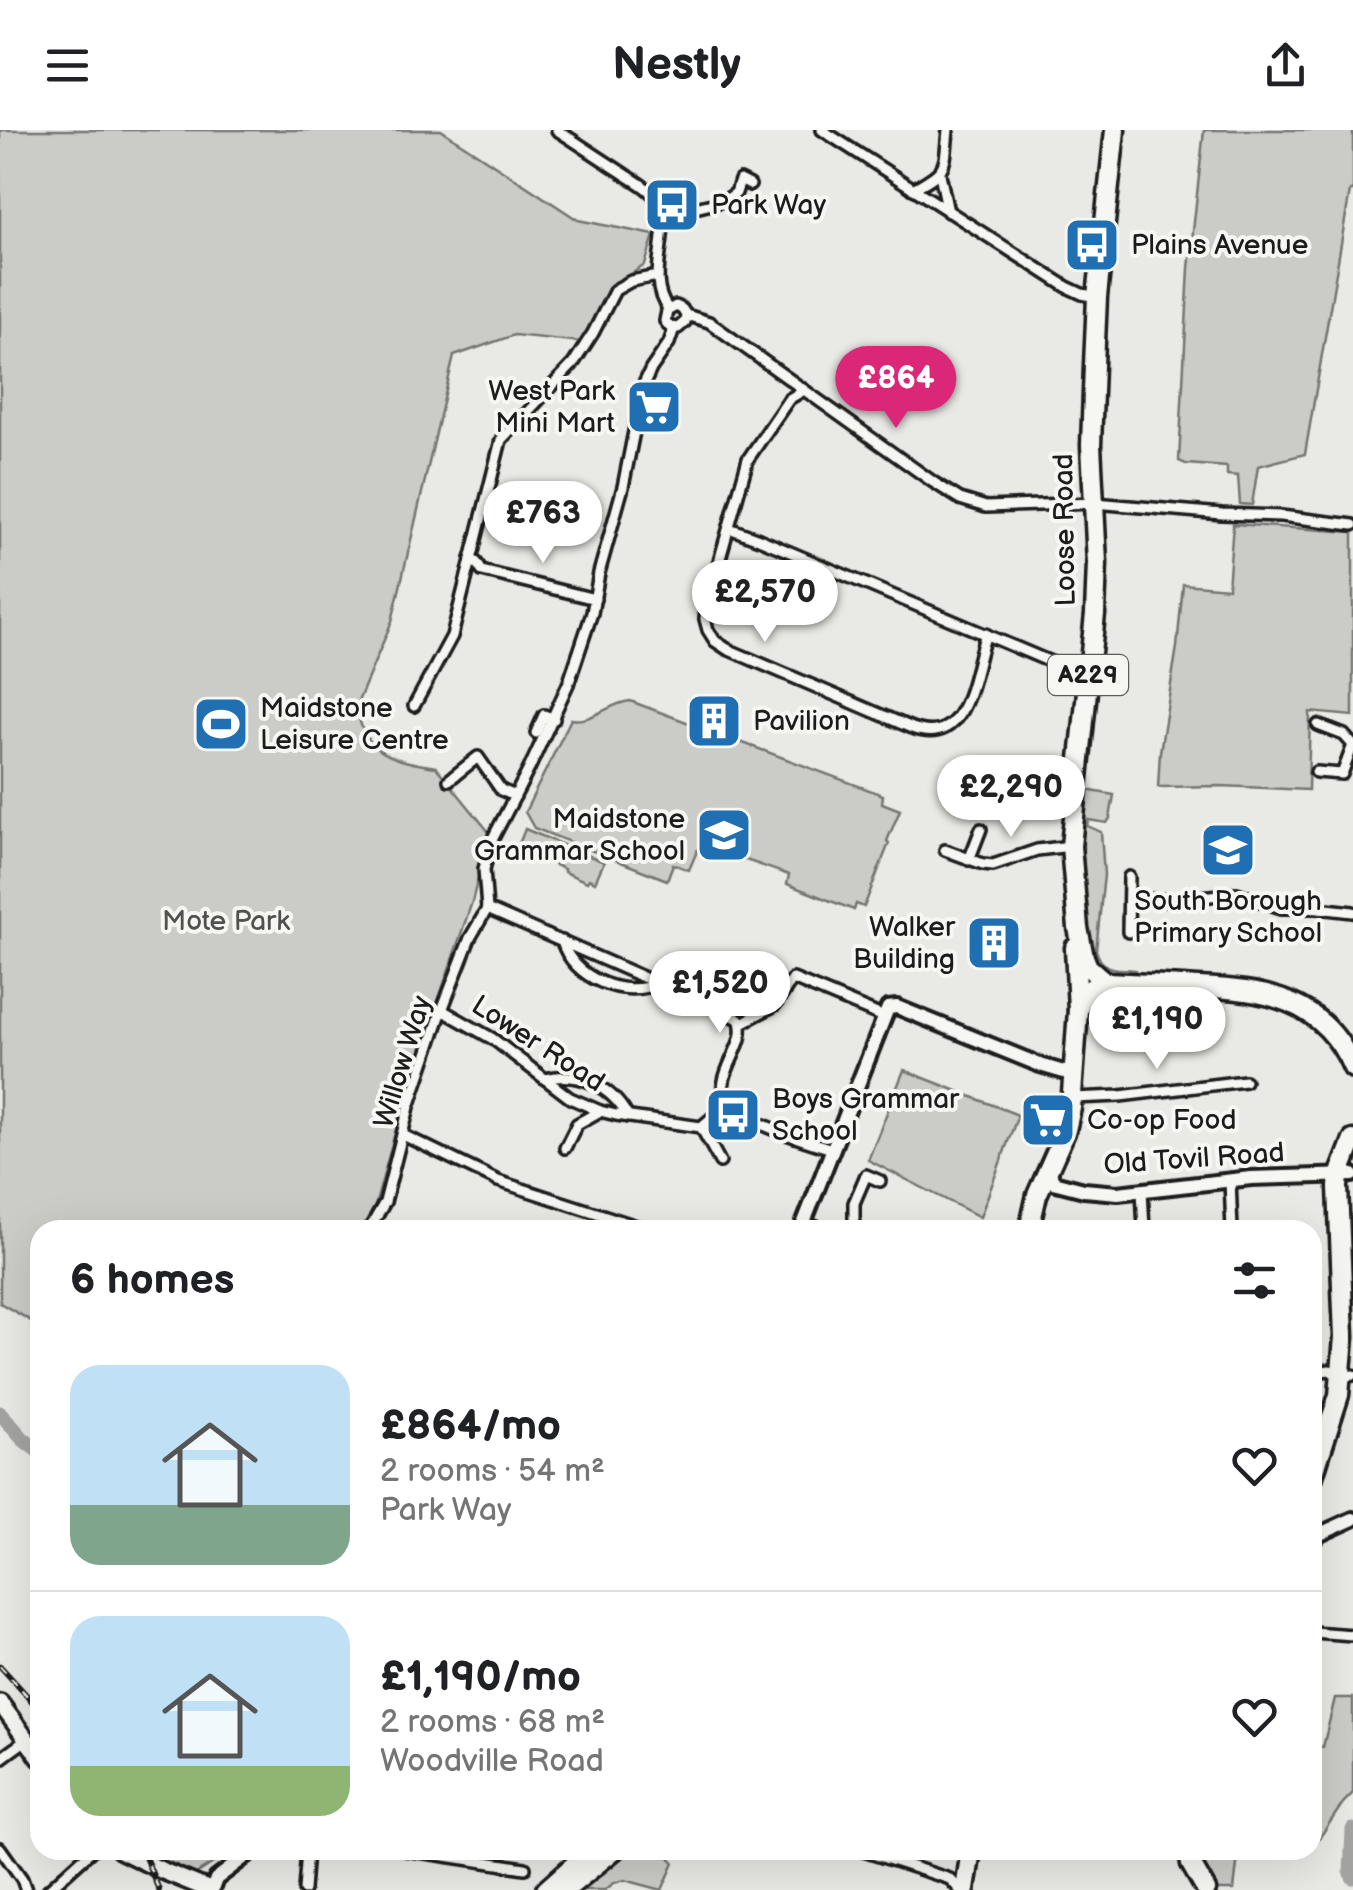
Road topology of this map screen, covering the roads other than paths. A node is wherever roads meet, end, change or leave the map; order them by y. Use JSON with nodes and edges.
{"nodes":[{"id":1,"x":557,"y":130,"type":"edge"},
{"id":2,"x":822,"y":130,"type":"edge"},
{"id":3,"x":948,"y":130,"type":"edge"},
{"id":4,"x":1115,"y":130,"type":"edge"},
{"id":5,"x":940,"y":174,"type":"junction"},
{"id":6,"x":750,"y":184,"type":"dead end"},
{"id":7,"x":913,"y":189,"type":"junction"},
{"id":8,"x":948,"y":212,"type":"junction"},
{"id":9,"x":662,"y":216,"type":"junction"},
{"id":10,"x":658,"y":276,"type":"junction"},
{"id":11,"x":1097,"y":296,"type":"junction"},
{"id":12,"x":668,"y":309,"type":"junction"},
{"id":13,"x":686,"y":314,"type":"junction"},
{"id":14,"x":674,"y":328,"type":"junction"},
{"id":15,"x":790,"y":380,"type":"junction"},
{"id":16,"x":804,"y":390,"type":"junction"},
{"id":17,"x":789,"y":399,"type":"junction"},
{"id":18,"x":1095,"y":503,"type":"junction"},
{"id":19,"x":1353,"y":525,"type":"edge"},
{"id":20,"x":729,"y":528,"type":"junction"},
{"id":21,"x":471,"y":559,"type":"junction"},
{"id":22,"x":482,"y":571,"type":"junction"},
{"id":23,"x":466,"y":578,"type":"junction"},
{"id":24,"x":595,"y":599,"type":"junction"},
{"id":25,"x":986,"y":634,"type":"junction"},
{"id":26,"x":1088,"y":672,"type":"junction"},
{"id":27,"x":414,"y":706,"type":"dead end"},
{"id":28,"x":554,"y":719,"type":"junction"},
{"id":29,"x":1318,"y":725,"type":"dead end"},
{"id":30,"x":536,"y":733,"type":"dead end"},
{"id":31,"x":1353,"y":745,"type":"edge"},
{"id":32,"x":1316,"y":772,"type":"dead end"},
{"id":33,"x":449,"y":780,"type":"dead end"},
{"id":34,"x":515,"y":796,"type":"junction"},
{"id":35,"x":981,"y":829,"type":"dead end"},
{"id":36,"x":1071,"y":846,"type":"junction"},
{"id":37,"x":944,"y":850,"type":"dead end"},
{"id":38,"x":970,"y":860,"type":"junction"},
{"id":39,"x":1129,"y":878,"type":"dead end"},
{"id":40,"x":1128,"y":899,"type":"junction"},
{"id":41,"x":487,"y":909,"type":"junction"},
{"id":42,"x":1353,"y":912,"type":"edge"},
{"id":43,"x":1078,"y":928,"type":"junction"},
{"id":44,"x":1128,"y":932,"type":"dead end"},
{"id":45,"x":562,"y":941,"type":"junction"},
{"id":46,"x":1105,"y":982,"type":"junction"},
{"id":47,"x":658,"y":983,"type":"junction"},
{"id":48,"x":442,"y":1010,"type":"junction"},
{"id":49,"x":1078,"y":1010,"type":"junction"},
{"id":50,"x":884,"y":1017,"type":"junction"},
{"id":51,"x":742,"y":1022,"type":"junction"},
{"id":52,"x":1076,"y":1051,"type":"junction"},
{"id":53,"x":1049,"y":1066,"type":"junction"},
{"id":54,"x":1353,"y":1068,"type":"edge"},
{"id":55,"x":1074,"y":1075,"type":"junction"},
{"id":56,"x":545,"y":1079,"type":"junction"},
{"id":57,"x":1244,"y":1081,"type":"dead end"},
{"id":58,"x":570,"y":1098,"type":"junction"},
{"id":59,"x":1072,"y":1098,"type":"junction"},
{"id":60,"x":727,"y":1105,"type":"junction"},
{"id":61,"x":600,"y":1111,"type":"junction"},
{"id":62,"x":628,"y":1117,"type":"junction"},
{"id":63,"x":577,"y":1124,"type":"junction"},
{"id":64,"x":701,"y":1127,"type":"junction"},
{"id":65,"x":404,"y":1135,"type":"junction"},
{"id":66,"x":1353,"y":1140,"type":"edge"},
{"id":67,"x":565,"y":1148,"type":"dead end"},
{"id":68,"x":832,"y":1149,"type":"junction"},
{"id":69,"x":720,"y":1162,"type":"dead end"},
{"id":70,"x":1049,"y":1169,"type":"junction"},
{"id":71,"x":1346,"y":1175,"type":"edge"},
{"id":72,"x":1230,"y":1180,"type":"junction"},
{"id":73,"x":880,"y":1181,"type":"dead end"},
{"id":74,"x":1142,"y":1190,"type":"junction"},
{"id":75,"x":375,"y":1220,"type":"edge"},
{"id":76,"x":620,"y":1220,"type":"edge"},
{"id":77,"x":804,"y":1220,"type":"edge"},
{"id":78,"x":856,"y":1220,"type":"edge"},
{"id":79,"x":1032,"y":1220,"type":"edge"},
{"id":80,"x":1144,"y":1220,"type":"edge"},
{"id":81,"x":1232,"y":1220,"type":"edge"},
{"id":82,"x":1322,"y":1371,"type":"edge"},
{"id":83,"x":1347,"y":1376,"type":"edge"},
{"id":84,"x":1322,"y":1451,"type":"edge"},
{"id":85,"x":1350,"y":1521,"type":"edge"},
{"id":86,"x":1322,"y":1534,"type":"edge"},
{"id":87,"x":1353,"y":1536,"type":"edge"},
{"id":88,"x":1322,"y":1633,"type":"edge"},
{"id":89,"x":1353,"y":1635,"type":"edge"},
{"id":90,"x":0,"y":1702,"type":"edge"},
{"id":91,"x":26,"y":1740,"type":"junction"},
{"id":92,"x":30,"y":1745,"type":"edge"},
{"id":93,"x":0,"y":1759,"type":"edge"},
{"id":94,"x":0,"y":1848,"type":"edge"},
{"id":95,"x":81,"y":1860,"type":"edge"},
{"id":96,"x":140,"y":1860,"type":"edge"},
{"id":97,"x":241,"y":1860,"type":"edge"},
{"id":98,"x":306,"y":1860,"type":"edge"},
{"id":99,"x":472,"y":1860,"type":"edge"},
{"id":100,"x":580,"y":1860,"type":"edge"},
{"id":101,"x":602,"y":1860,"type":"edge"},
{"id":102,"x":887,"y":1860,"type":"edge"},
{"id":103,"x":969,"y":1860,"type":"edge"},
{"id":104,"x":1190,"y":1860,"type":"edge"},
{"id":105,"x":231,"y":1868,"type":"junction"},
{"id":106,"x":525,"y":1868,"type":"dead end"},
{"id":107,"x":958,"y":1886,"type":"edge"},
{"id":108,"x":26,"y":1890,"type":"edge"},
{"id":109,"x":48,"y":1890,"type":"edge"},
{"id":110,"x":211,"y":1890,"type":"edge"},
{"id":111,"x":228,"y":1890,"type":"edge"},
{"id":112,"x":304,"y":1890,"type":"edge"},
{"id":113,"x":546,"y":1890,"type":"edge"},
{"id":114,"x":565,"y":1890,"type":"edge"},
{"id":115,"x":1206,"y":1890,"type":"edge"}],
"edges":[{"from":1,"to":9,"type":"street"},
{"from":2,"to":7,"type":"street"},
{"from":3,"to":5,"type":"street"},
{"from":4,"to":11,"type":"highway","name":"Loose Road","number":"A229"},
{"from":5,"to":7,"type":"street"},
{"from":5,"to":8,"type":"street"},
{"from":6,"to":9,"type":"street"},
{"from":7,"to":8,"type":"street"},
{"from":8,"to":11,"type":"street"},
{"from":9,"to":10,"type":"street"},
{"from":10,"to":12,"type":"street"},
{"from":10,"to":21,"type":"street"},
{"from":11,"to":18,"type":"highway","name":"Loose Road","number":"A229"},
{"from":12,"to":13,"type":"street"},
{"from":12,"to":14,"type":"street"},
{"from":13,"to":14,"type":"street"},
{"from":13,"to":15,"type":"street"},
{"from":14,"to":24,"type":"street"},
{"from":15,"to":16,"type":"street"},
{"from":15,"to":17,"type":"street"},
{"from":16,"to":17,"type":"street"},
{"from":16,"to":18,"type":"street"},
{"from":17,"to":20,"type":"street"},
{"from":18,"to":19,"type":"street"},
{"from":18,"to":26,"type":"highway","name":"Loose Road","number":"A229"},
{"from":20,"to":25,"type":"street"},
{"from":20,"to":25,"type":"street"},
{"from":21,"to":22,"type":"street"},
{"from":21,"to":23,"type":"street"},
{"from":22,"to":23,"type":"street"},
{"from":22,"to":24,"type":"street"},
{"from":23,"to":27,"type":"street"},
{"from":24,"to":28,"type":"street"},
{"from":25,"to":26,"type":"street"},
{"from":26,"to":36,"type":"highway","name":"Loose Road","number":"A229"},
{"from":28,"to":30,"type":"street"},
{"from":28,"to":34,"type":"street"},
{"from":29,"to":31,"type":"street"},
{"from":31,"to":32,"type":"street"},
{"from":33,"to":34,"type":"street"},
{"from":34,"to":41,"type":"street"},
{"from":35,"to":38,"type":"street"},
{"from":36,"to":38,"type":"street"},
{"from":36,"to":43,"type":"highway","name":"Loose Road","number":"A229"},
{"from":37,"to":38,"type":"street"},
{"from":39,"to":40,"type":"street"},
{"from":40,"to":42,"type":"street"},
{"from":40,"to":44,"type":"street"},
{"from":41,"to":45,"type":"street"},
{"from":41,"to":48,"type":"street","name":"Willow Way"},
{"from":43,"to":46,"type":"highway","name":"Loose Road","number":"A229"},
{"from":43,"to":49,"type":"highway","name":"Loose Road","number":"A229"},
{"from":45,"to":47,"type":"street"},
{"from":45,"to":47,"type":"street"},
{"from":46,"to":49,"type":"highway"},
{"from":46,"to":54,"type":"highway"},
{"from":47,"to":51,"type":"street"},
{"from":48,"to":56,"type":"street","name":"Lower Road"},
{"from":48,"to":65,"type":"street","name":"Willow Way"},
{"from":49,"to":52,"type":"highway","name":"Loose Road","number":"A229"},
{"from":50,"to":51,"type":"street"},
{"from":50,"to":53,"type":"street"},
{"from":50,"to":68,"type":"street"},
{"from":51,"to":60,"type":"street"},
{"from":52,"to":53,"type":"street"},
{"from":52,"to":55,"type":"highway","name":"Loose Road","number":"A229"},
{"from":53,"to":55,"type":"street"},
{"from":55,"to":59,"type":"highway","name":"Loose Road","number":"A229"},
{"from":56,"to":58,"type":"street","name":"Lower Road"},
{"from":56,"to":62,"type":"street"},
{"from":57,"to":59,"type":"street"},
{"from":58,"to":61,"type":"street","name":"Lower Road"},
{"from":58,"to":63,"type":"street"},
{"from":59,"to":70,"type":"highway","name":"Loose Road","number":"A229"},
{"from":60,"to":64,"type":"street"},
{"from":60,"to":68,"type":"street"},
{"from":61,"to":62,"type":"street","name":"Lower Road"},
{"from":61,"to":63,"type":"street"},
{"from":62,"to":64,"type":"street","name":"Lower Road"},
{"from":63,"to":67,"type":"street"},
{"from":64,"to":69,"type":"street"},
{"from":65,"to":75,"type":"street","name":"Willow Way"},
{"from":65,"to":76,"type":"street"},
{"from":66,"to":71,"type":"highway"},
{"from":68,"to":77,"type":"street"},
{"from":70,"to":74,"type":"street","name":"Old Tovil Road"},
{"from":70,"to":79,"type":"highway","number":"A229"},
{"from":71,"to":72,"type":"street","name":"Old Tovil Road"},
{"from":71,"to":83,"type":"highway"},
{"from":72,"to":74,"type":"street","name":"Old Tovil Road"},
{"from":72,"to":81,"type":"street"},
{"from":73,"to":78,"type":"street"},
{"from":74,"to":80,"type":"street"},
{"from":82,"to":83,"type":"street"},
{"from":83,"to":84,"type":"highway"},
{"from":85,"to":86,"type":"street"},
{"from":85,"to":87,"type":"street"},
{"from":88,"to":89,"type":"street"},
{"from":90,"to":91,"type":"main road"},
{"from":91,"to":92,"type":"main road"},
{"from":91,"to":93,"type":"street"},
{"from":94,"to":108,"type":"street"},
{"from":95,"to":109,"type":"street"},
{"from":96,"to":110,"type":"main road"},
{"from":97,"to":105,"type":"street"},
{"from":98,"to":112,"type":"street"},
{"from":99,"to":106,"type":"street"},
{"from":100,"to":113,"type":"highway"},
{"from":101,"to":114,"type":"highway"},
{"from":102,"to":107,"type":"street"},
{"from":103,"to":107,"type":"highway"},
{"from":104,"to":115,"type":"highway"},
{"from":105,"to":110,"type":"street"},
{"from":105,"to":111,"type":"street"}]}
